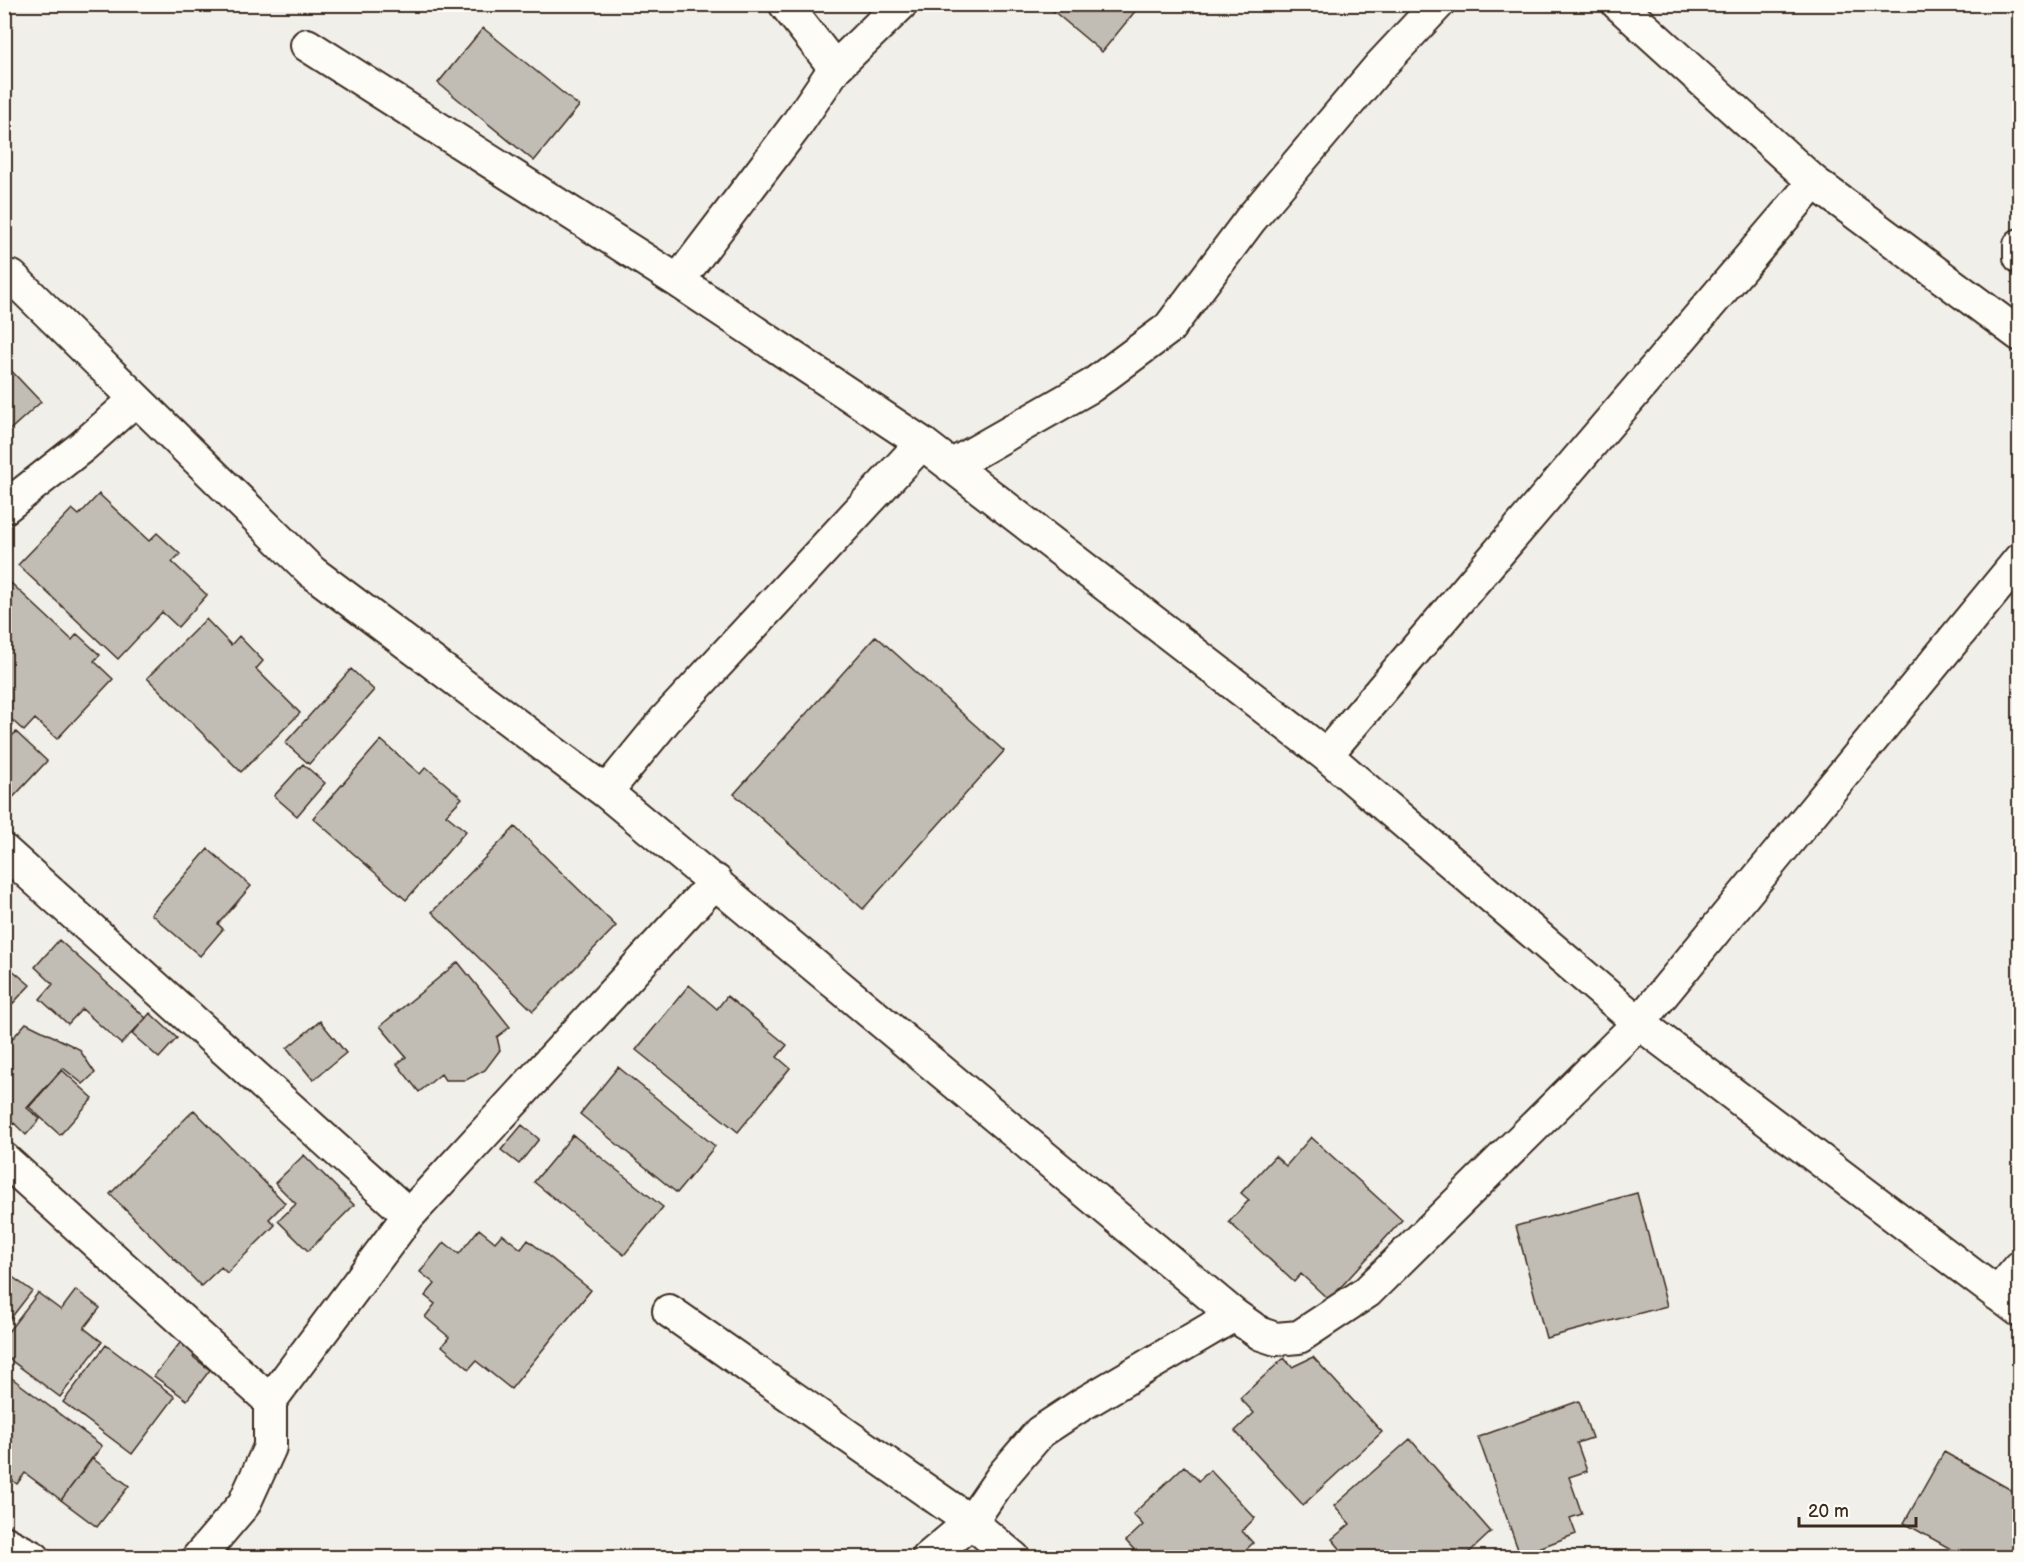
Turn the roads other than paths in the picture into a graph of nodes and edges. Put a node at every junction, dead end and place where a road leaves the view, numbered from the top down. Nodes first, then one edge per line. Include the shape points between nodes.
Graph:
1 (785, 4) edge
2 (901, 4) edge
3 (1438, 4) edge
4 (1618, 4) edge
5 (307, 45) dead end
6 (835, 69) junction
7 (1814, 182) junction
8 (2019, 245) edge
9 (2019, 257) edge
10 (12, 277) dead end
11 (678, 280) junction
12 (2019, 335) edge
13 (136, 399) junction
14 (922, 443) junction
15 (951, 466) junction
16 (4, 508) edge
17 (2019, 559) edge
18 (1326, 755) junction
19 (606, 792) junction
20 (4, 851) edge
21 (717, 881) junction
22 (1639, 1023) junction
23 (4, 1159) edge
24 (409, 1215) junction
25 (2019, 1267) edge
26 (2008, 1302) edge
27 (669, 1311) dead end
28 (1234, 1315) junction
29 (270, 1401) junction
30 (971, 1522) junction
31 (4, 1542) edge
32 (34, 1557) edge
33 (198, 1557) edge
34 (928, 1557) edge
35 (1014, 1557) edge

1 - 6 street
2 - 6 street
3 - 15 street via 1379,67 1250,220 1169,328 1091,386
4 - 7 street
5 - 11 street
6 - 11 street
7 - 12 street
7 - 18 street
8 - 9 street
10 - 13 street
11 - 14 street
13 - 16 street
13 - 19 street via 312,572
14 - 15 street
14 - 19 street via 665,720
15 - 18 street
17 - 22 street
18 - 22 street
19 - 21 street
20 - 24 street
21 - 24 street
21 - 28 street
22 - 26 street
22 - 28 street via 1367,1292 1330,1320 1299,1337 1276,1340
23 - 29 street
24 - 29 street
25 - 26 street
27 - 30 street
28 - 30 street via 1040,1432 1004,1474
29 - 33 street via 270,1448 244,1504
30 - 34 street
30 - 35 street
31 - 32 street

